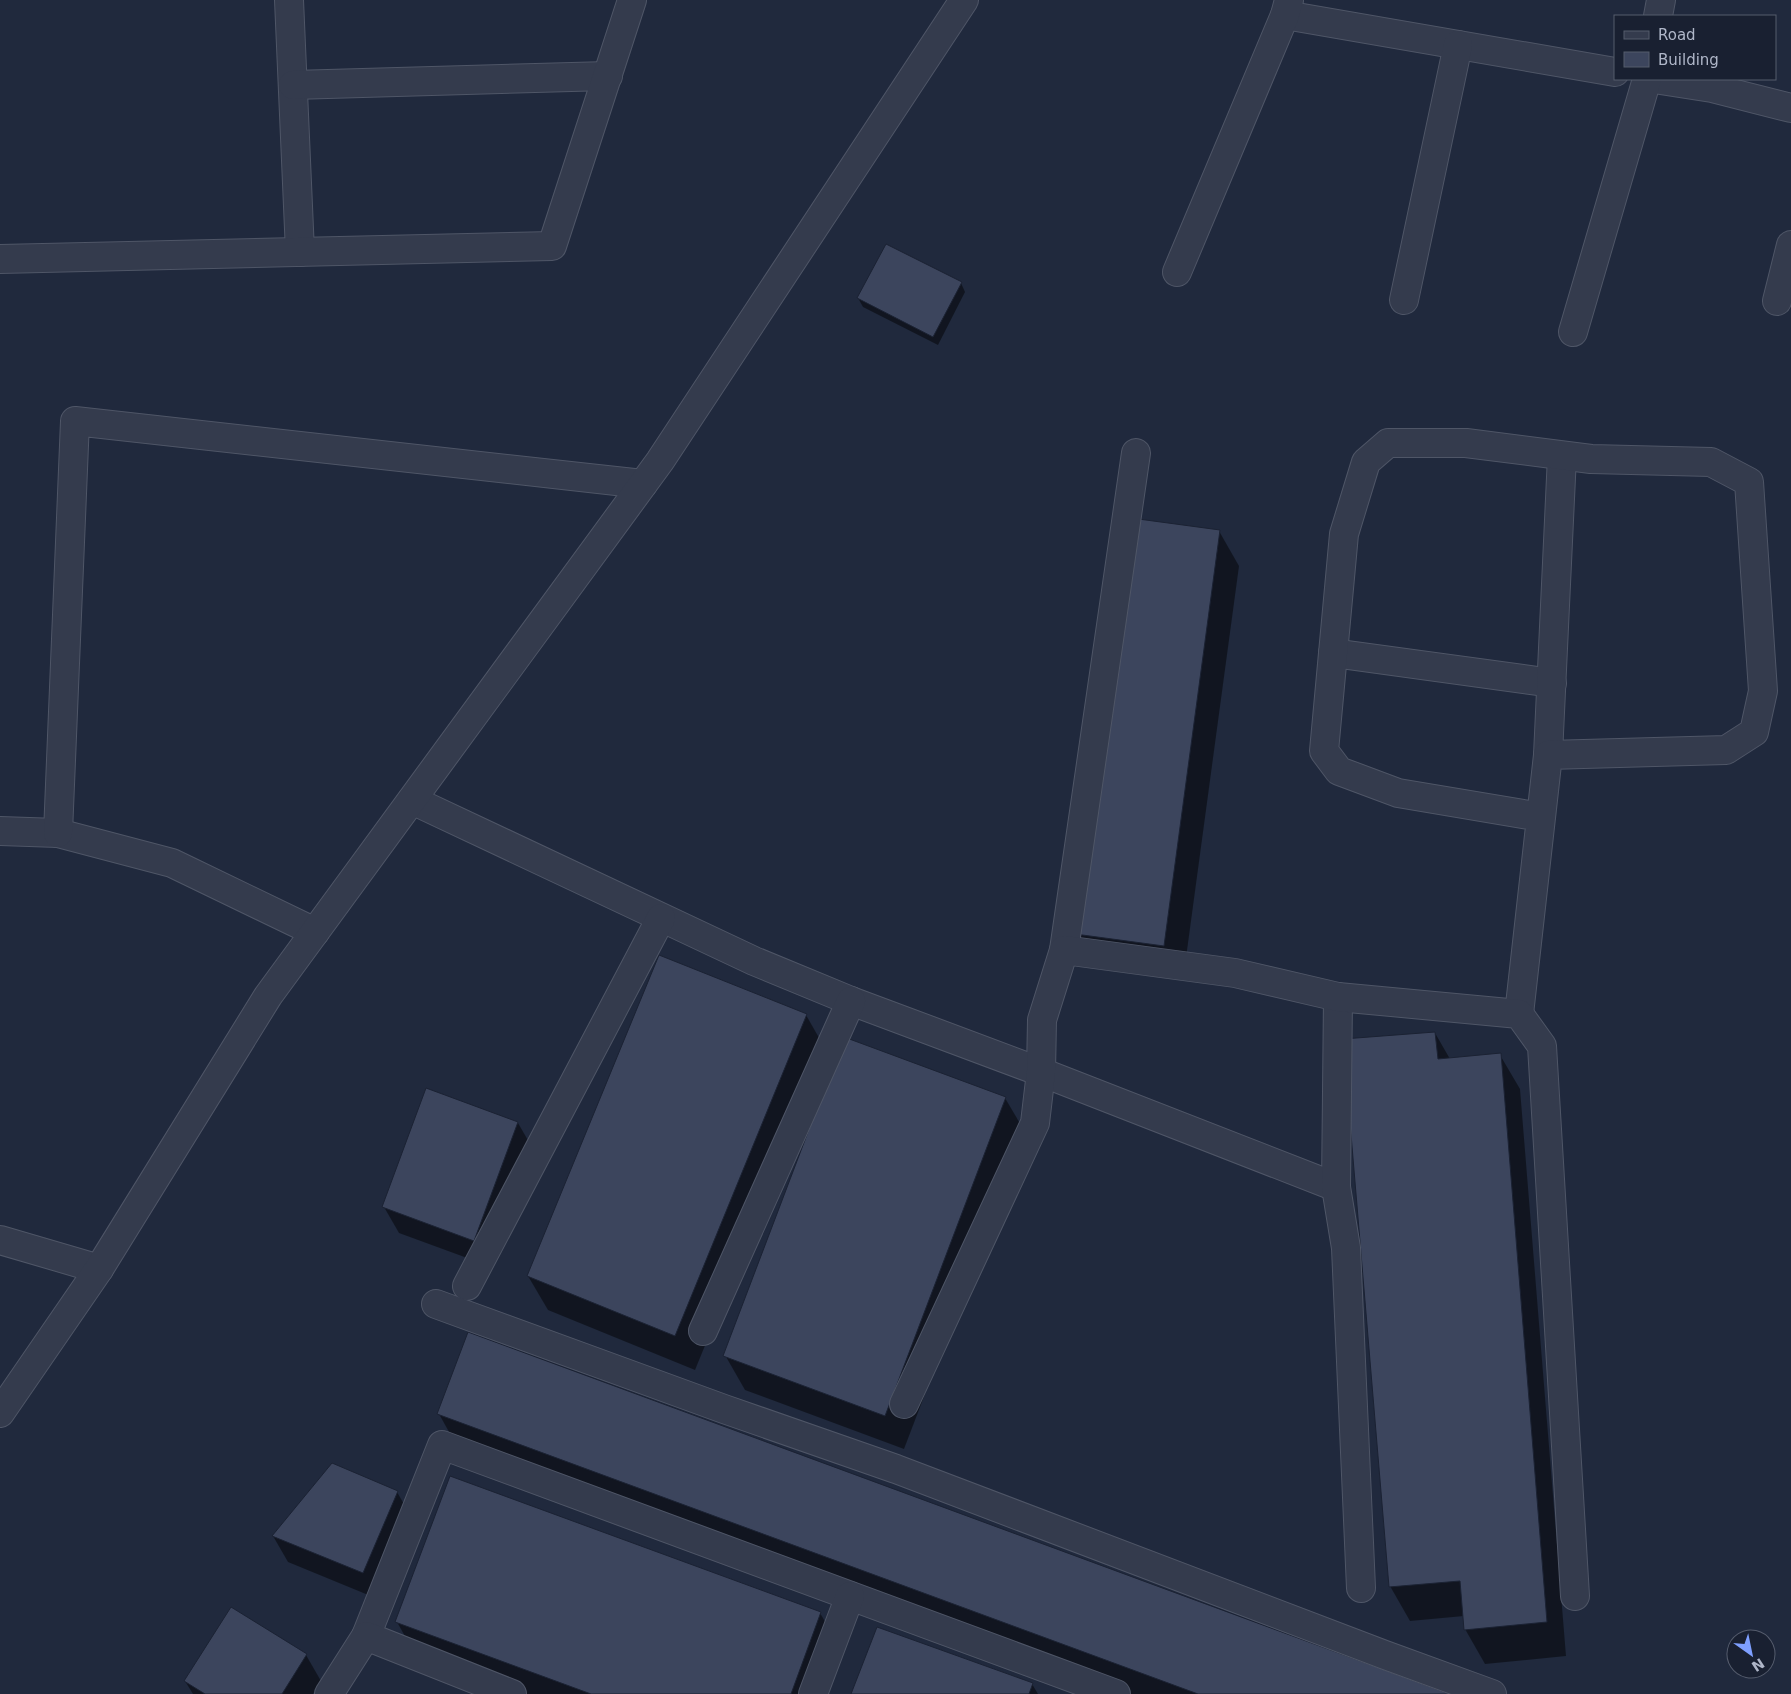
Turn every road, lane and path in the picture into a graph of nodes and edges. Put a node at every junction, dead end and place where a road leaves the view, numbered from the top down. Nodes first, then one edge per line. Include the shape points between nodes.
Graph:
1 (289, 0) edge
2 (632, 0) edge
3 (964, 0) edge
4 (1661, 0) edge
5 (1287, 8) edge
6 (1658, 15) edge
7 (1458, 45) junction
8 (1614, 72) edge
9 (608, 76) junction
10 (1647, 80) edge
11 (1660, 80) edge
12 (293, 85) junction
13 (1791, 108) edge
14 (1791, 245) edge
15 (300, 252) junction
16 (0, 259) edge
17 (1178, 272) dead end
18 (1404, 300) dead end
19 (1777, 301) dead end
20 (1573, 332) dead end
21 (1136, 453) dead end
22 (1562, 456) junction
23 (643, 484) junction
24 (1333, 653) junction
25 (1552, 683) junction
26 (1548, 755) junction
27 (412, 800) junction
28 (1541, 817) junction
29 (0, 831) edge
30 (58, 833) junction
31 (661, 918) junction
32 (315, 932) junction
33 (1064, 950) junction
34 (1338, 997) junction
35 (850, 1001) junction
36 (1519, 1014) junction
37 (1042, 1072) junction
38 (1336, 1187) junction
39 (0, 1240) edge
40 (99, 1269) junction
41 (467, 1286) dead end
42 (436, 1304) dead end
43 (703, 1331) dead end
44 (904, 1404) dead end
45 (0, 1413) edge
46 (1361, 1588) dead end
47 (850, 1596) junction
48 (1575, 1596) dead end
49 (366, 1636) junction
50 (1071, 1686) edge
51 (328, 1694) edge
52 (512, 1694) edge
53 (813, 1694) edge
54 (1116, 1694) edge
55 (1492, 1694) edge

1 - 12 street
2 - 9 street
3 - 23 street
4 - 6 street
5 - 7 street
5 - 17 street
7 - 8 street
7 - 18 street
9 - 12 street
9 - 15 street via 552,246
10 - 20 street
11 - 13 street via 1712,88
12 - 15 street
14 - 19 street
15 - 16 street
21 - 33 street
22 - 24 street via 1466,443 1388,444 1366,462 1344,534
22 - 25 street
22 - 26 street via 1711,462 1749,482 1763,691 1754,732 1726,750
23 - 27 street
23 - 30 street via 75,421
24 - 25 street
24 - 28 street via 1324,751 1339,772 1398,793
25 - 26 street
26 - 28 street
27 - 31 street
27 - 32 street
28 - 36 street
29 - 30 street
30 - 32 street via 172,863
31 - 35 street
31 - 41 street
32 - 40 street via 268,996
33 - 34 street via 1235,973
33 - 37 street via 1042,1020
34 - 36 street
34 - 38 street
35 - 37 street
35 - 43 street
36 - 48 street via 1542,1046
37 - 38 street
37 - 44 street via 1035,1123
38 - 46 street via 1346,1248
39 - 40 street
40 - 45 street
42 - 55 street via 896,1469
47 - 49 street via 442,1445
47 - 50 street
47 - 53 street
49 - 51 street
49 - 52 street
50 - 54 street

